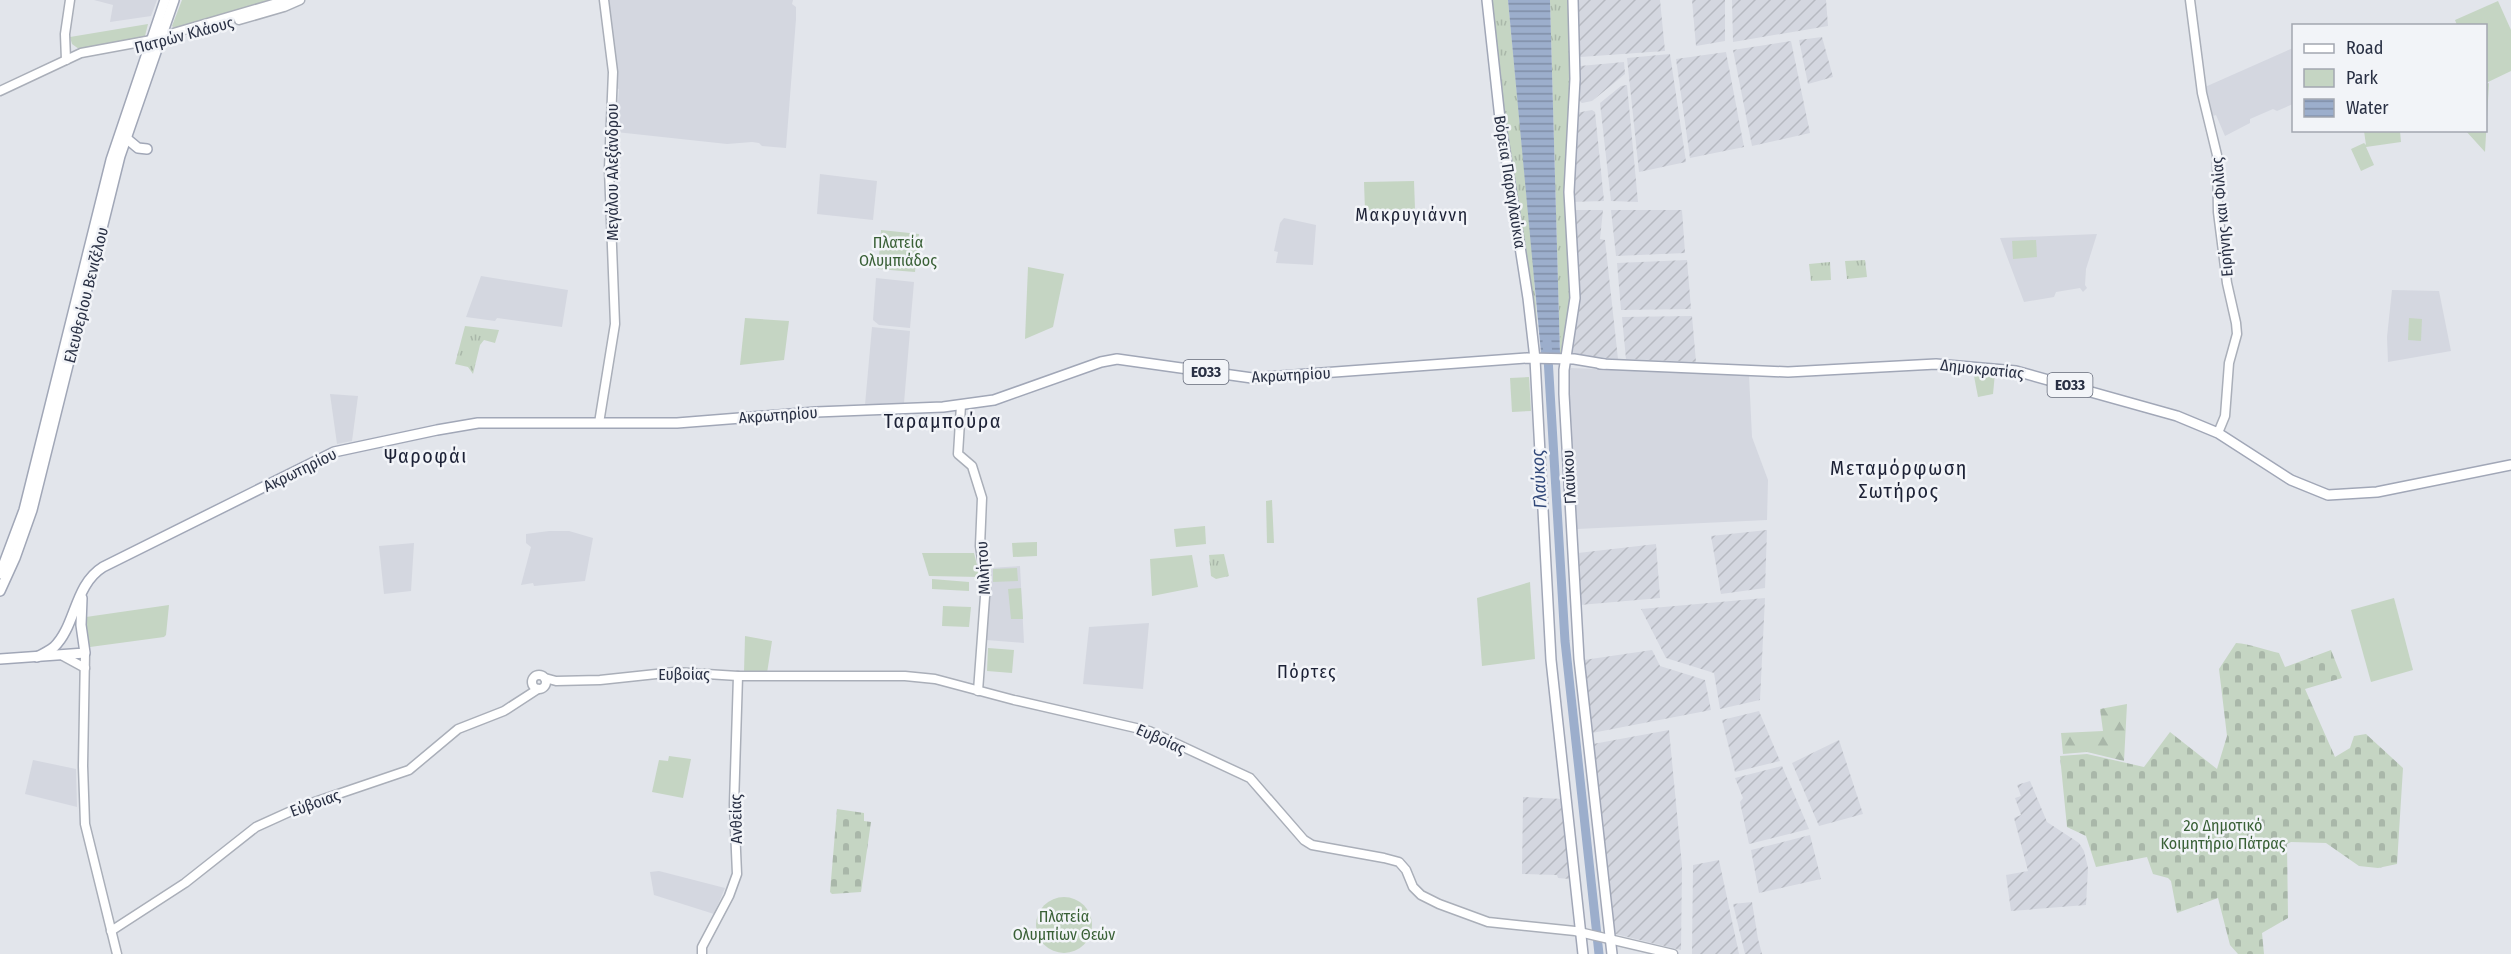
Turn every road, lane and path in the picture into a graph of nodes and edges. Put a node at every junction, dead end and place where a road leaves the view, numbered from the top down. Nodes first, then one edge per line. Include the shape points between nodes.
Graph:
1 (70, 0) edge
2 (165, 0) edge
3 (174, 0) edge
4 (287, 0) edge
5 (300, 0) edge
6 (604, 0) edge
7 (1487, 0) edge
8 (1573, 0) edge
9 (2190, 0) edge
10 (155, 42) junction
11 (66, 60) junction
12 (0, 91) edge
13 (126, 138) junction
14 (147, 149) dead end
15 (1538, 361) junction
16 (1562, 361) junction
17 (961, 405) junction
18 (599, 423) junction
19 (2218, 433) junction
20 (2511, 465) edge
21 (0, 574) edge
22 (83, 590) junction
23 (0, 591) edge
24 (66, 625) junction
25 (81, 628) junction
26 (62, 636) junction
27 (85, 653) junction
28 (63, 656) junction
29 (37, 657) junction
30 (3, 658) edge
31 (85, 668) junction
32 (738, 676) junction
33 (540, 684) joint
34 (978, 691) junction
35 (111, 931) junction
36 (1583, 933) junction
37 (1609, 938) junction
38 (117, 954) edge
39 (702, 954) edge
40 (1583, 954) edge
41 (1612, 954) edge
42 (1673, 954) edge

1 - 11 main road
2 - 10 main road, Ελευθερίου Βενιζέλου
3 - 10 main road, Ελευθερίου Βενιζέλου
4 - 10 main road, Πατρών Κλάους
5 - 10 main road, Πατρών Κλάους via 284,8
6 - 18 main road, Μεγάλου Αλεξάνδρου via 613,72 609,169 614,285 613,344
7 - 15 main road, Βόρεια Παραγλαύκια via 1500,119
8 - 16 main road, Γλαύκου via 1575,80 1569,192 1575,298
9 - 19 main road, Ειρήνης και Φιλίας via 2199,80 2217,155 2220,226 2237,334
10 - 11 main road, Πατρών Κλάους via 81,53
10 - 13 main road, Ελευθερίου Βενιζέλου
10 - 21 main road, Ελευθερίου Βενιζέλου via 103,190 24,510
11 - 12 main road, Πατρών Κλάους
13 - 14 main road via 135,147
13 - 23 main road, Ελευθερίου Βενιζέλου via 32,510
15 - 16 main road, Ακρωτηρίου / ΕΟ33
15 - 17 main road, Ακρωτηρίου / ΕΟ33 via 1252,378 1128,359 1112,360 1001,398
15 - 36 main road, Γλαύκου via 1551,660
16 - 19 main road, Δημοκρατίας / ΕΟ33 via 1788,372 1915,364 1988,367 2089,390 2177,416
16 - 37 main road, Γλαύκου via 1578,641
17 - 18 main road, Ακρωτηρίου / ΕΟ33 via 677,423
17 - 34 main road, Μιλήτου via 958,454 972,466 982,498 981,550 986,583
18 - 22 main road, Ακρωτηρίου / ΕΟ33 via 461,425 334,452 103,567
19 - 20 main road, Δημοκρατίας / ΕΟ33 via 2291,480 2328,495 2377,492
22 - 24 main road, ΕΟ33
22 - 25 main road
24 - 25 main road
24 - 26 main road, ΕΟ33
25 - 27 main road
26 - 28 main road
26 - 29 main road, ΕΟ33
27 - 28 main road
27 - 31 main road
28 - 29 main road
28 - 31 main road
29 - 30 main road
31 - 35 main road via 84,816
32 - 33 main road, Ευβοίας via 675,672
32 - 34 main road, Ευβοίας via 920,677
32 - 39 main road, Ανθείας via 736,877
33 - 35 main road, Εύβοιας via 502,712 458,729 409,770 300,807 256,827 185,883
34 - 36 main road, Ευβοίας via 1142,729 1239,772 1260,787 1307,842 1396,861 1403,866 1416,891 1439,904 1493,923
35 - 38 main road
36 - 37 main road, Ευβοίας
36 - 40 main road, Γλαύκου
37 - 41 main road, Γλαύκου
37 - 42 main road, Ευβοίας

